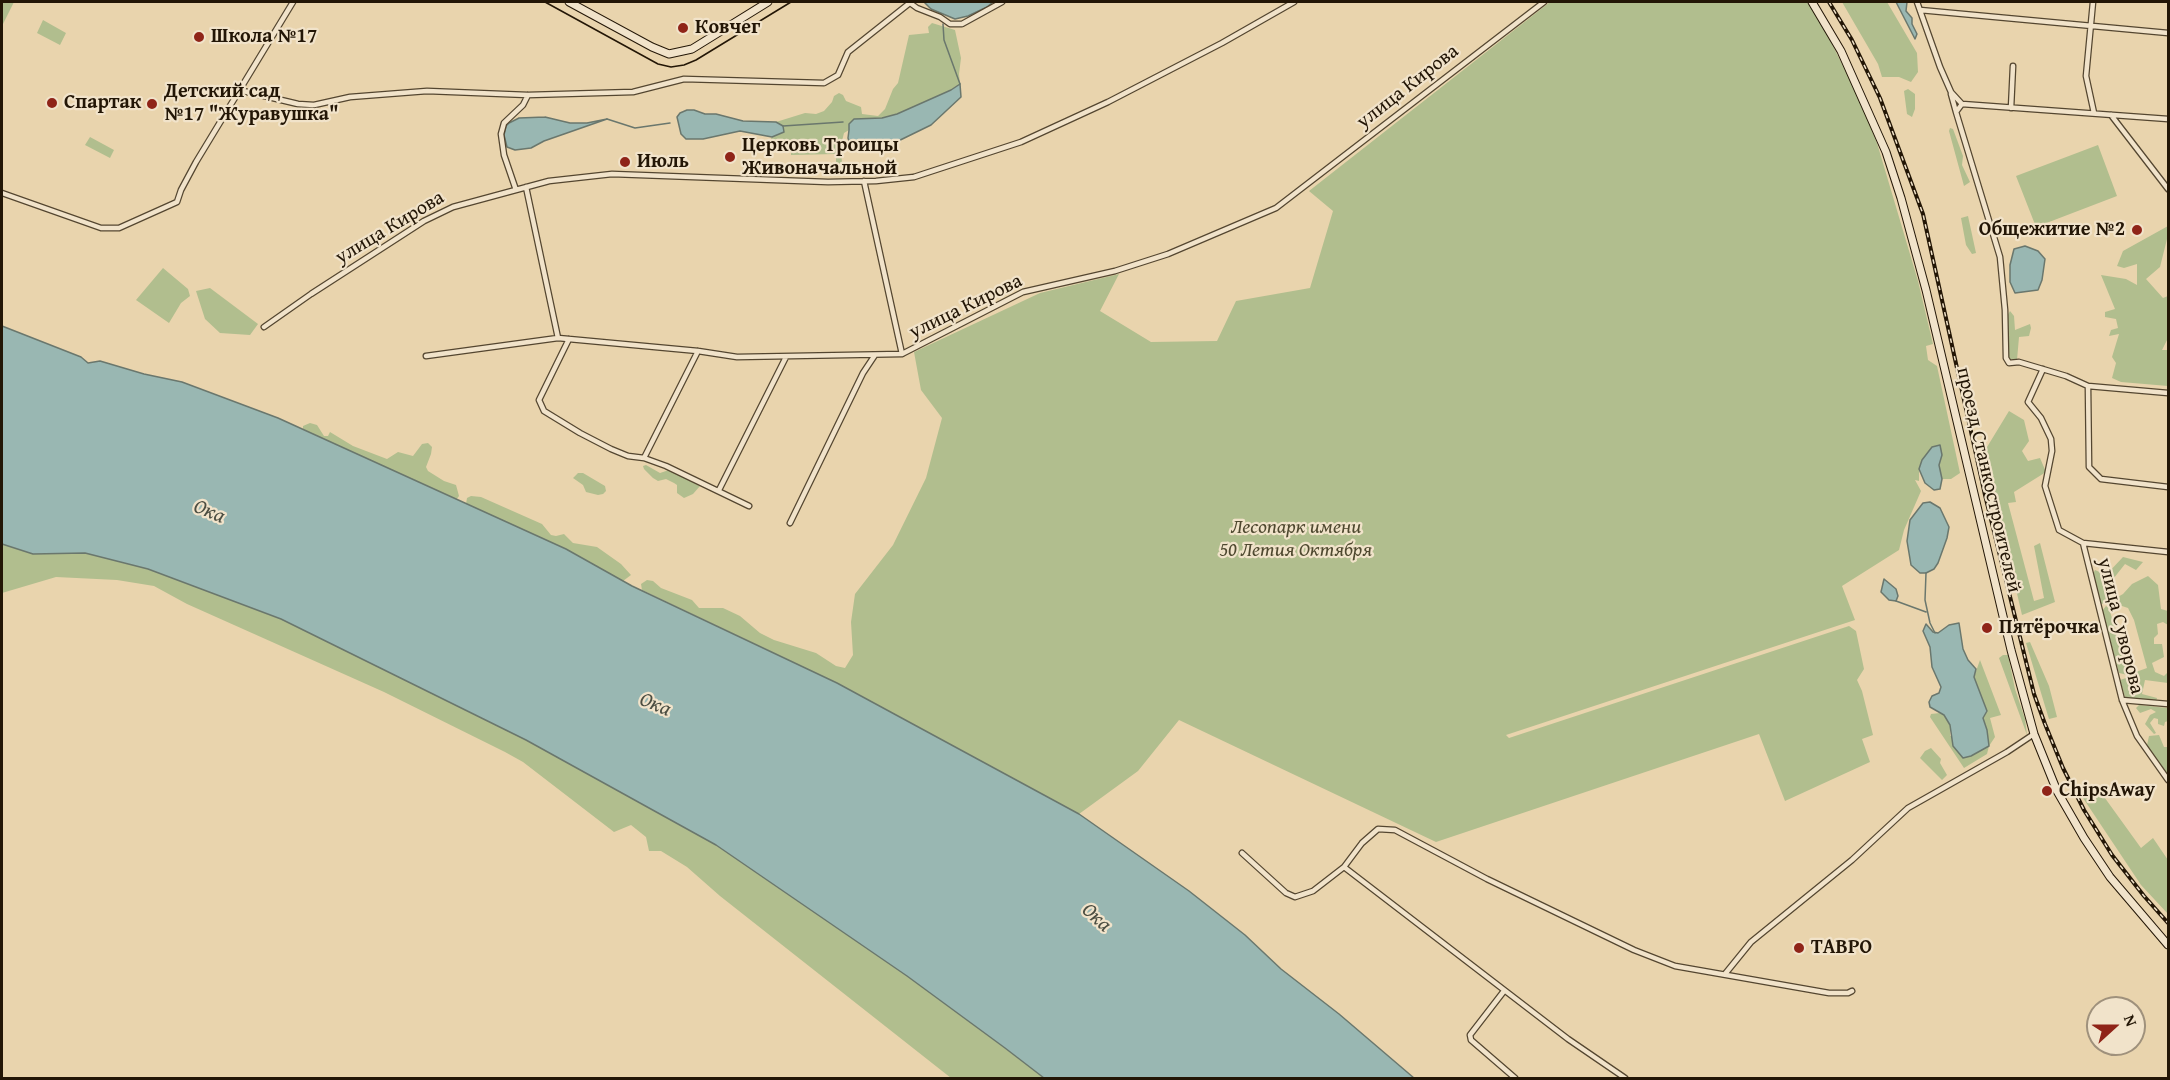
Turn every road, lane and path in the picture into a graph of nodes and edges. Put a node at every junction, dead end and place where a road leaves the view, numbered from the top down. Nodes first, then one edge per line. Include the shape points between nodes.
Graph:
1 (293, 2) edge
2 (568, 2) edge
3 (768, 2) edge
4 (911, 2) edge
5 (1002, 2) edge
6 (1294, 2) edge
7 (1544, 2) edge
8 (1812, 2) edge
9 (1917, 2) edge
10 (2093, 2) edge
11 (1920, 10) junction
12 (2091, 25) junction
13 (2169, 33) edge
14 (2013, 66) dead end
15 (239, 90) junction
16 (1951, 92) junction
17 (528, 95) junction
18 (1962, 104) junction
19 (2011, 108) junction
20 (1956, 112) junction
21 (2094, 113) junction
22 (2111, 115) junction
23 (2169, 119) edge
24 (864, 181) junction
25 (526, 187) junction
26 (2169, 189) edge
27 (516, 190) junction
28 (2, 193) edge
29 (264, 327) dead end
30 (558, 338) junction
31 (569, 339) junction
32 (698, 351) junction
33 (902, 354) junction
34 (875, 355) junction
35 (426, 356) dead end
36 (786, 357) junction
37 (2043, 369) junction
38 (2088, 386) junction
39 (2169, 393) edge
40 (644, 458) junction
41 (2169, 487) edge
42 (719, 490) junction
43 (749, 506) dead end
44 (789, 523) dead end
45 (2083, 543) junction
46 (2169, 552) edge
47 (2122, 700) junction
48 (2169, 704) edge
49 (2034, 734) junction
50 (2169, 780) edge
51 (1242, 853) dead end
52 (1344, 867) junction
53 (2169, 945) edge
54 (1725, 974) junction
55 (1504, 991) junction
56 (1852, 991) dead end
57 (1515, 1078) edge
58 (1625, 1078) edge

1 - 15 street
2 - 3 main road via 669,54 692,49
4 - 5 street via 950,24 962,24
4 - 17 street via 848,52 838,75 824,82 684,79 633,92
6 - 24 street, улица Кирова via 1172,70 1021,142 914,177
7 - 33 street, улица Кирова via 1276,208 1168,254 1115,271 1023,292
8 - 49 main road, проезд Станкостроителей via 1841,51 1886,152 1901,198
9 - 11 street
10 - 12 street
11 - 12 street
11 - 16 street
12 - 13 street
12 - 21 street via 2086,76
14 - 19 street
15 - 17 street via 314,105 427,92
15 - 28 street via 177,202 119,228 101,228
16 - 18 street
16 - 20 street
17 - 27 street via 504,123 501,135
18 - 19 street
18 - 20 street
19 - 21 street
20 - 37 street via 2000,257 2006,358 2008,363
21 - 22 street
22 - 23 street
22 - 26 street
24 - 25 street, улица Кирова via 612,174 574,176
24 - 33 street
25 - 27 street, улица Кирова
25 - 30 street
27 - 29 street, улица Кирова via 453,207 424,221
30 - 31 street, улица Кирова
30 - 35 street, улица Кирова
31 - 32 street, улица Кирова
31 - 40 street via 539,400 541,408 561,423 611,448
32 - 36 street, улица Кирова via 736,357
32 - 40 street
33 - 34 street, улица Кирова
34 - 36 street, улица Кирова
34 - 44 street
36 - 42 street
37 - 38 street
37 - 45 street, улица Суворова via 2028,402 2051,439 2045,486 2058,530
38 - 39 street
38 - 41 street via 2089,468 2101,479
40 - 42 street
42 - 43 street
45 - 46 street
45 - 47 street, улица Суворова
47 - 48 street
47 - 50 street, улица Суворова via 2137,736
49 - 53 main road, проезд Станкостроителей via 2057,790 2084,838 2110,877
49 - 54 street via 1908,808 1852,860 1751,942
51 - 52 street via 1295,897 1313,891
52 - 54 street via 1370,834 1378,829 1395,830 1634,950 1676,966
52 - 55 street
54 - 56 street via 1828,993
55 - 57 street via 1470,1035
55 - 58 street

